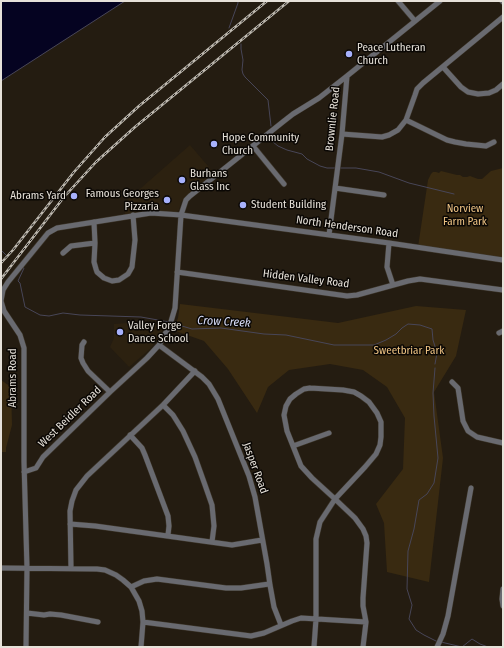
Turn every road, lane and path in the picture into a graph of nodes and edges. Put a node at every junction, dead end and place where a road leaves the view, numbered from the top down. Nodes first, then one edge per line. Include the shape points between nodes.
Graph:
1 (398, 1) edge
2 (440, 1) edge
3 (503, 17) edge
4 (415, 21) junction
5 (443, 67) junction
6 (347, 76) junction
7 (503, 84) edge
8 (406, 120) junction
9 (342, 134) junction
10 (494, 142) dead end
11 (253, 146) junction
12 (284, 184) dead end
13 (335, 188) junction
14 (384, 195) dead end
15 (133, 215) junction
16 (182, 216) junction
17 (94, 222) junction
18 (329, 235) junction
19 (389, 242) junction
20 (95, 243) junction
21 (63, 253) dead end
22 (503, 260) edge
23 (177, 272) junction
24 (393, 285) junction
25 (503, 290) edge
26 (84, 342) dead end
27 (159, 345) junction
28 (194, 370) junction
29 (452, 382) dead end
30 (110, 392) junction
31 (163, 405) junction
32 (329, 433) dead end
33 (130, 435) junction
34 (503, 443) edge
35 (293, 446) junction
36 (24, 472) junction
37 (471, 488) dead end
38 (335, 500) junction
39 (70, 524) junction
40 (168, 535) junction
41 (262, 540) junction
42 (212, 542) junction
43 (1, 568) edge
44 (27, 568) junction
45 (71, 568) junction
46 (270, 584) junction
47 (131, 587) junction
48 (503, 589) edge
49 (503, 606) edge
50 (27, 613) junction
51 (316, 620) junction
52 (98, 622) dead end
53 (143, 622) junction
54 (366, 622) junction
55 (281, 625) junction
56 (439, 643) edge
57 (26, 647) edge
58 (141, 647) edge
59 (314, 647) edge
60 (363, 647) edge

1 - 4 street
2 - 4 street, Brownlie Road
3 - 5 street
4 - 6 street, Brownlie Road
5 - 7 street via 468,92 489,93
5 - 8 street via 418,89
6 - 9 street, Brownlie Road
6 - 11 street, West Beidler Road
8 - 9 street via 398,130 382,137
8 - 10 street via 447,140 486,146
9 - 13 street, Brownlie Road
11 - 12 street
11 - 16 street, West Beidler Road via 190,196 186,200
13 - 14 street
13 - 18 street, Brownlie Road
15 - 16 street, North Henderson Road via 151,213
15 - 17 street, North Henderson Road
15 - 20 street via 133,262 125,276 112,281 97,272 94,262
16 - 18 street, North Henderson Road
16 - 23 street, West Beidler Road
17 - 20 street
17 - 36 street, Abrams Road via 50,231 3,290 1,301 4,312 20,335 24,348
18 - 19 street, North Henderson Road
19 - 22 street, North Henderson Road
19 - 24 street via 387,267
20 - 21 street via 71,246
23 - 24 street, Hidden Valley Road via 347,296
23 - 27 street, West Beidler Road via 171,322
24 - 25 street, Hidden Valley Road via 424,279
26 - 30 street via 81,358 83,363
27 - 28 street, Jasper Road
27 - 30 street, West Beidler Road
28 - 31 street
28 - 41 street, Jasper Road via 209,384 218,399 249,476 256,499
29 - 34 street via 458,388 463,421 468,431 477,437
30 - 36 street, West Beidler Road via 43,457 36,468
31 - 33 street
31 - 42 street via 174,415 195,457 212,505
32 - 35 street
33 - 39 street via 81,482 72,501
33 - 40 street via 142,448 166,509 169,521
35 - 38 street via 301,466
35 - 38 street via 284,415 290,399 304,389 354,392 369,402 381,422 379,447 376,454
36 - 44 street
37 - 56 street via 448,616
38 - 51 street via 320,522 317,533
38 - 54 street via 355,518 366,536 363,606
39 - 40 street
39 - 45 street
40 - 42 street
41 - 42 street via 232,545
41 - 46 street, Jasper Road
43 - 44 street
44 - 45 street
44 - 50 street
45 - 47 street via 105,570 116,574
46 - 47 street via 226,588 157,579
46 - 55 street, Jasper Road via 274,607
47 - 53 street via 140,601
48 - 49 street
50 - 52 street via 54,614
50 - 57 street
51 - 54 street
51 - 55 street via 301,618
51 - 59 street
53 - 55 street via 251,636
53 - 58 street
54 - 60 street

